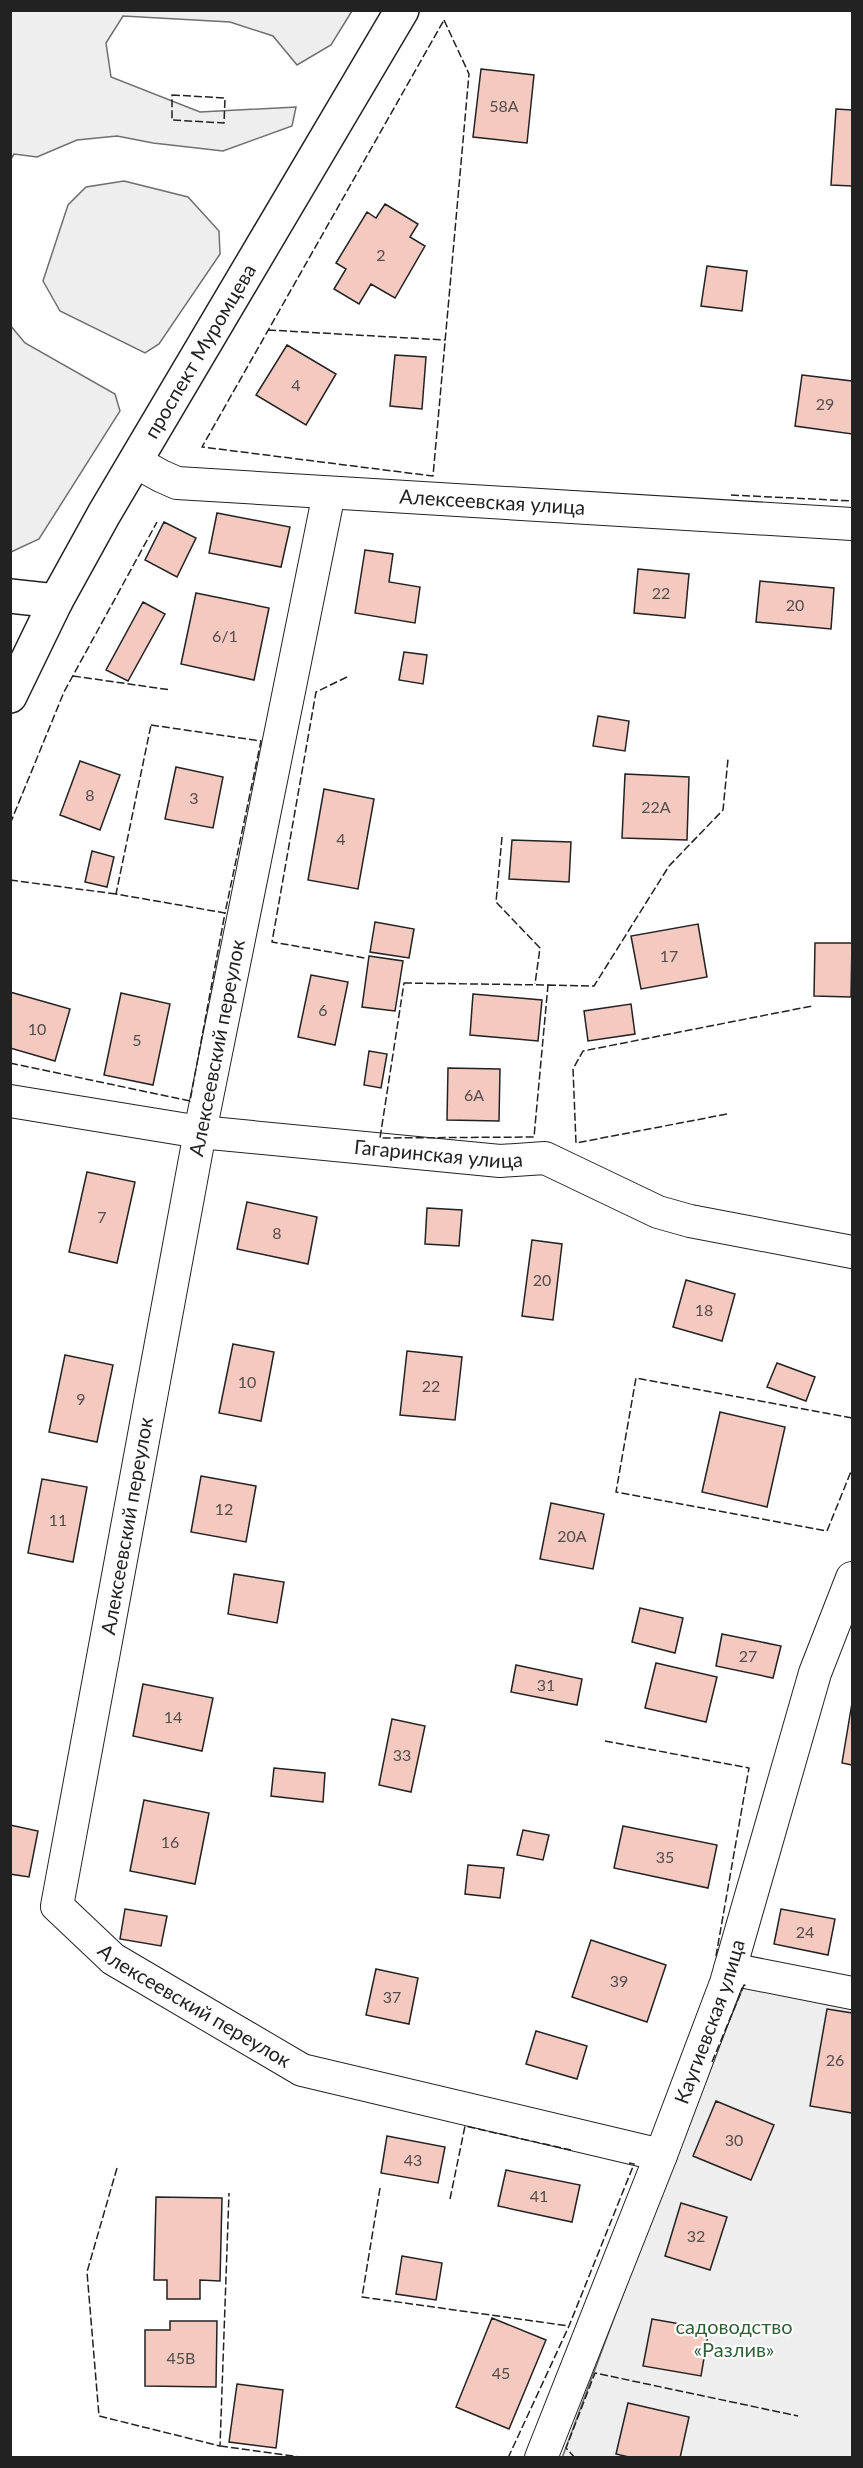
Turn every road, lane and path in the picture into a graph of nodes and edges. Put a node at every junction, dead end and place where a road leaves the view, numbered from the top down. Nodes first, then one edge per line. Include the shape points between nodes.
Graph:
1 (402, 10) edge
2 (136, 462) junction
3 (328, 493) junction
4 (852, 524) edge
5 (10, 596) edge
6 (56, 601) junction
7 (10, 696) edge
8 (10, 1101) edge
9 (200, 1132) junction
10 (852, 1252) edge
11 (852, 1578) edge
12 (730, 1969) junction
13 (852, 1993) edge
14 (661, 2155) junction
15 (541, 2457) edge

1 - 2 main road, проспект Муромцева
2 - 3 street, Алексеевская улица via 177,483
2 - 6 main road, проспект Муромцева
3 - 4 street, Алексеевская улица
3 - 9 street, Алексеевский переулок
5 - 6 main road
6 - 7 main road, проспект Муромцева
8 - 9 street, Гагаринская улица
9 - 10 street, Гагаринская улица via 500,1161 545,1158 669,1215
9 - 14 street, Алексеевский переулок via 57,1906 113,1959 302,2070
11 - 12 street, Каугиевская улица via 815,1672
12 - 13 street
12 - 14 street, Каугиевская улица
14 - 15 street, Каугиевская улица

